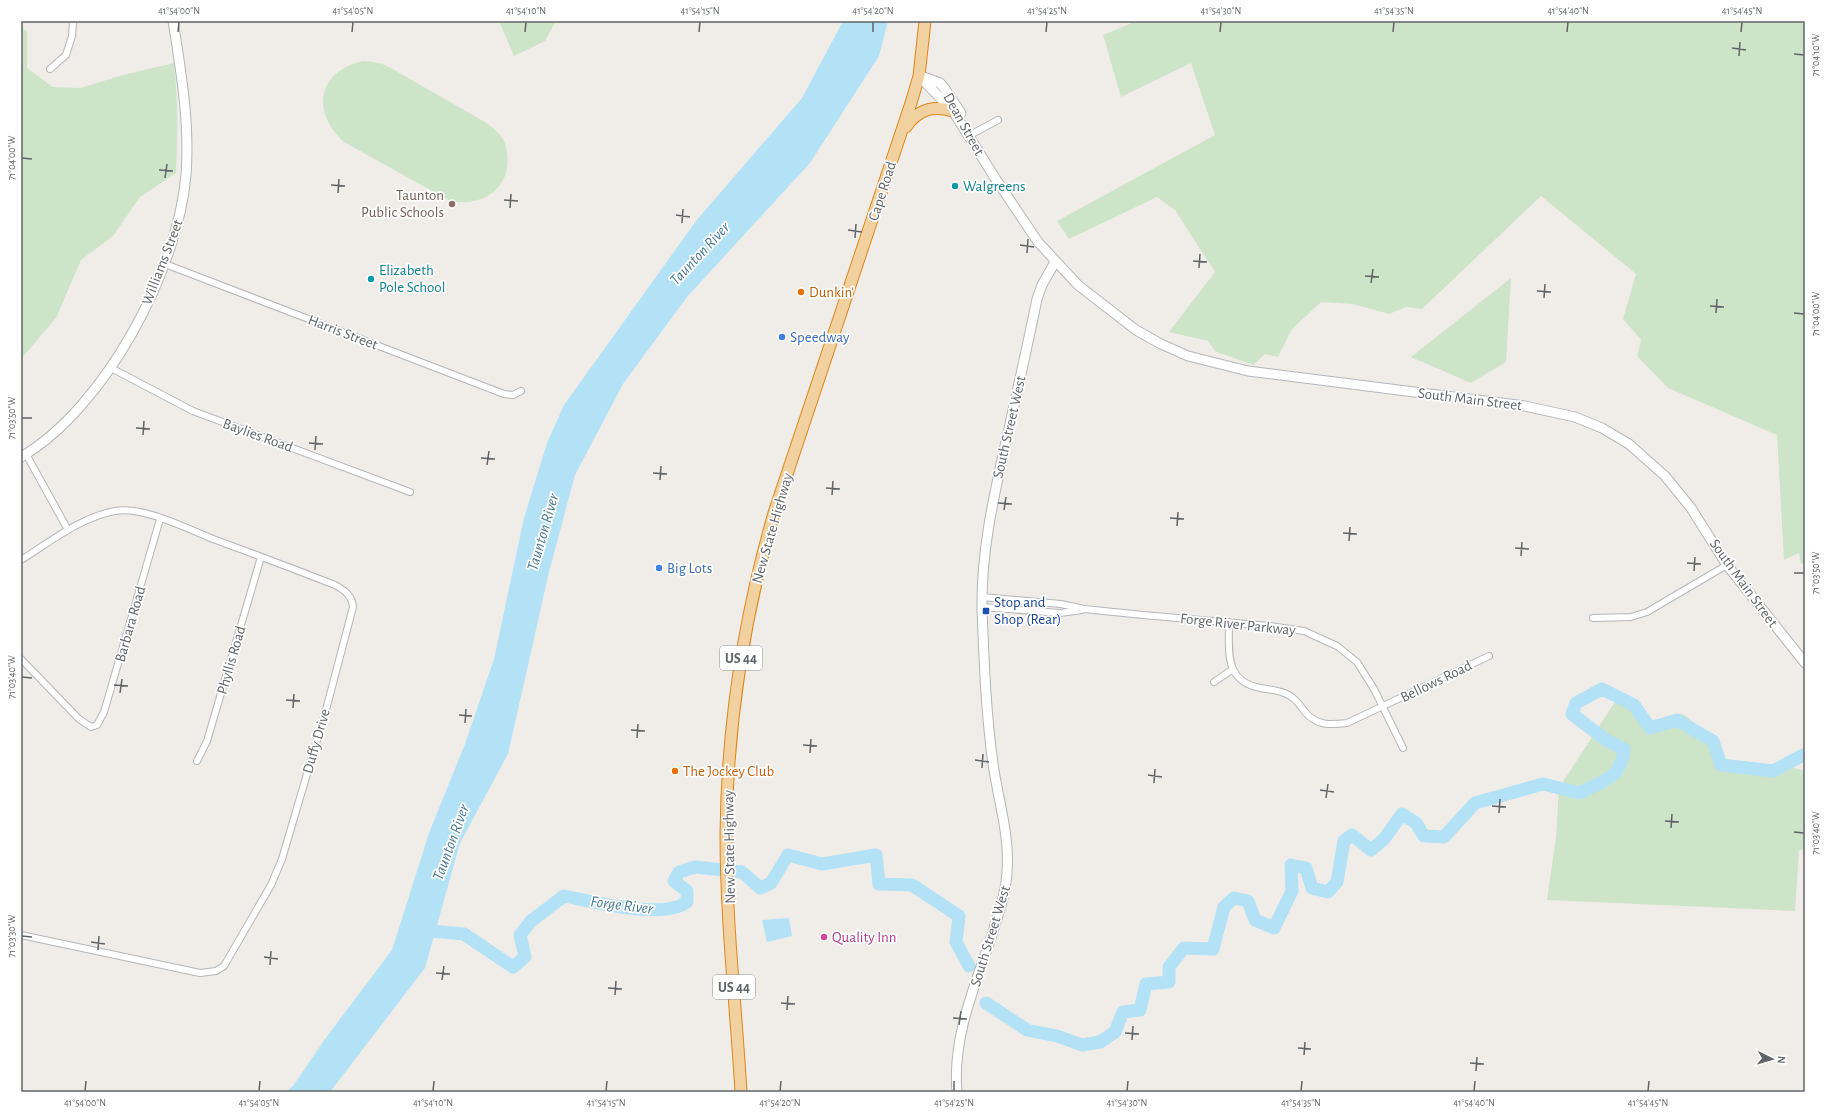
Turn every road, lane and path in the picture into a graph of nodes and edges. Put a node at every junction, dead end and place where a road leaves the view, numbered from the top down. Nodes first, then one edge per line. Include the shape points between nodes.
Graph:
1 (73, 21) edge
2 (173, 21) edge
3 (925, 21) edge
4 (50, 69) dead end
5 (919, 76) junction
6 (953, 111) junction
7 (998, 120) dead end
8 (972, 134) junction
9 (900, 136) junction
10 (986, 165) junction
11 (1055, 262) junction
12 (165, 264) junction
13 (111, 368) junction
14 (821, 374) joint
15 (521, 391) dead end
16 (23, 455) edge
17 (410, 492) dead end
18 (160, 519) junction
19 (68, 530) junction
20 (261, 557) junction
21 (21, 560) edge
22 (1727, 565) junction
23 (982, 597) junction
24 (982, 607) junction
25 (1084, 610) junction
26 (1593, 618) dead end
27 (1229, 622) junction
28 (1489, 656) dead end
29 (21, 659) edge
30 (1805, 663) edge
31 (1233, 669) junction
32 (1214, 682) dead end
33 (1383, 707) junction
34 (1403, 748) dead end
35 (197, 761) dead end
36 (21, 935) edge
37 (741, 1092) edge
38 (957, 1092) edge

1 - 4 street via 66,56
2 - 12 street, Williams Street via 187,155 181,212
3 - 5 highway, US 44
5 - 6 street, Dean Street
5 - 8 street, Dean Street via 940,83 945,88
5 - 9 highway, Cape Road / US 44
6 - 9 highway via 938,108 922,111 911,119
6 - 10 street, Dean Street
7 - 8 street
8 - 10 street, Dean Street
9 - 14 highway, Cape Road / US 44
10 - 11 street, Dean Street via 1038,242
11 - 22 street, South Main Street via 1119,318 1148,338 1188,356 1248,371 1525,406 1575,417 1602,428 1629,444 1666,476 1691,508
11 - 23 street, South Street West via 1037,299 991,506 985,545
12 - 13 street, Williams Street via 131,334
12 - 15 street, Harris Street via 504,394 513,395
13 - 16 street, Williams Street via 72,414
13 - 17 street, Baylies Road via 193,411
14 - 37 highway, New State Highway / US 44 via 774,512 759,569 744,642 730,757 726,858
16 - 19 street
18 - 19 street, Duffy Drive via 139,512 120,510 104,514
18 - 20 street, Duffy Drive
18 - 29 street, Barbara Road via 100,722 95,726 86,726
19 - 21 street, Duffy Drive
20 - 35 street, Phyllis Road via 207,741
20 - 36 street, Duffy Drive via 335,585 348,594 353,607 282,859 271,885 230,957 220,969 211,973 200,973
22 - 26 street via 1647,612 1631,617
22 - 30 street, South Main Street
23 - 24 street, South Street West
23 - 25 street, Forge River Parkway via 1061,604
24 - 25 street, Forge River Parkway via 1060,613
24 - 38 street, South Street West via 989,726 1008,867 1001,904 962,1030 957,1063
25 - 27 street, Forge River Parkway
27 - 31 street via 1228,658
27 - 33 street, Forge River Parkway via 1299,630 1337,646 1357,662
28 - 33 street, Bellows Road
31 - 32 street
31 - 33 street, Bellows Road via 1244,682 1294,698 1312,720 1321,724 1347,723
33 - 34 street, Forge River Parkway

